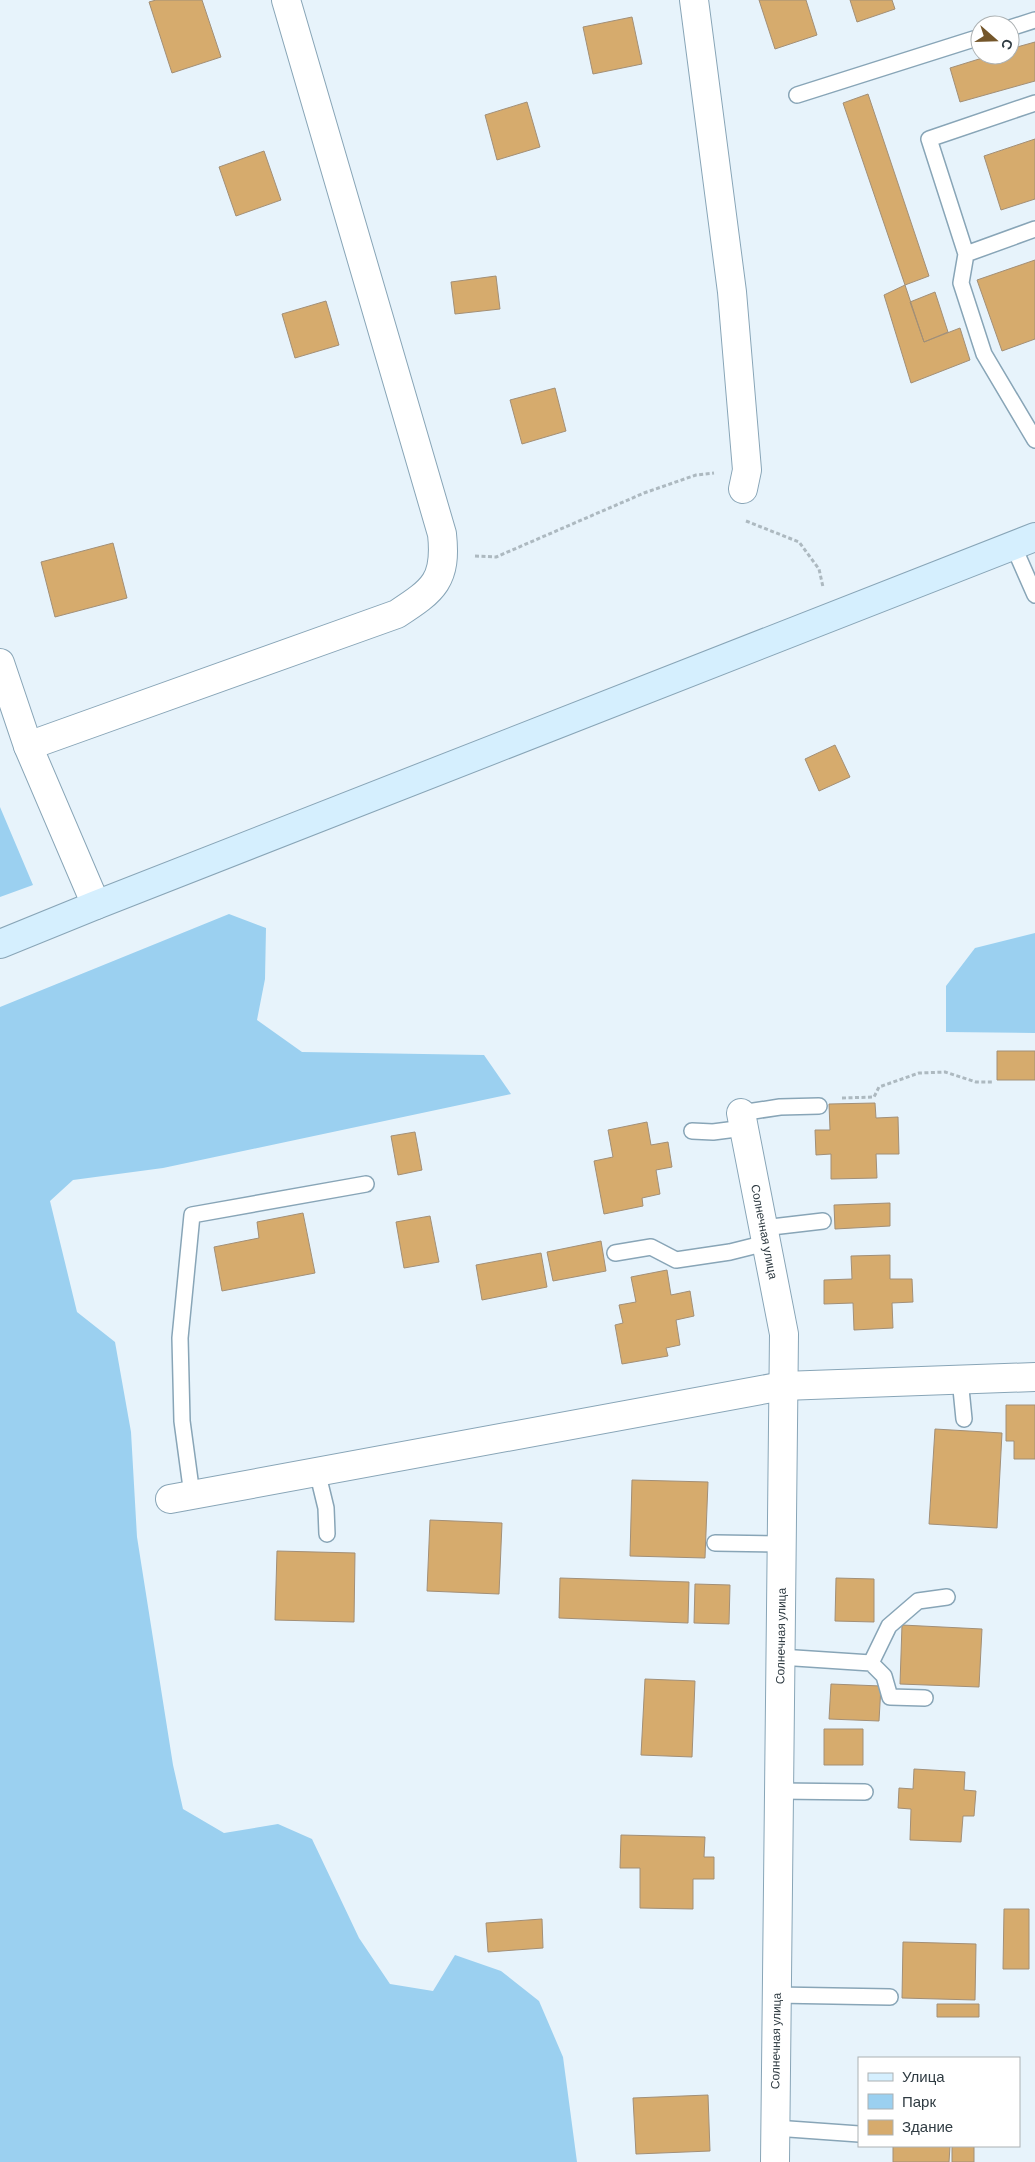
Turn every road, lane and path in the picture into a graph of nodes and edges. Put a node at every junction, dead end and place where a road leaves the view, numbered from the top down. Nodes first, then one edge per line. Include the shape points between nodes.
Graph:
1 (286, 0) edge
2 (694, 0) edge
3 (1035, 20) edge
4 (1020, 25) edge
5 (970, 40) edge
6 (797, 95) dead end
7 (1035, 103) edge
8 (1035, 229) edge
9 (966, 254) junction
10 (1035, 440) edge
11 (745, 480) junction
12 (1024, 541) edge
13 (444, 555) junction
14 (1035, 595) edge
15 (831, 617) junction
16 (0, 663) edge
17 (28, 746) junction
18 (96, 905) junction
19 (0, 944) edge
20 (994, 1082) dead end
21 (819, 1106) joint
22 (742, 1121) junction
23 (692, 1131) dead end
24 (366, 1184) dead end
25 (823, 1221) dead end
26 (764, 1236) junction
27 (616, 1253) dead end
28 (1035, 1377) edge
29 (960, 1379) junction
30 (783, 1386) junction
31 (964, 1419) dead end
32 (318, 1471) junction
33 (181, 1497) joint
34 (327, 1534) dead end
35 (715, 1543) dead end
36 (782, 1544) junction
37 (946, 1596) dead end
38 (780, 1657) junction
39 (871, 1663) junction
40 (925, 1698) dead end
41 (779, 1791) junction
42 (865, 1792) dead end
43 (776, 1995) junction
44 (890, 1997) dead end
45 (775, 2128) junction
46 (858, 2134) edge
47 (775, 2162) edge

1 - 13 street via 435,509
2 - 11 street via 732,292
3 - 4 lane
5 - 6 lane
7 - 9 lane via 929,139
8 - 9 lane
9 - 10 lane via 961,283 984,354
11 - 13 path via 696,474 496,557
11 - 15 path via 733,511 751,525 799,542 819,569
12 - 14 lane
12 - 15 main road
13 - 17 street via 438,579 424,597 397,614
15 - 18 main road
16 - 17 street
17 - 18 street
18 - 19 main road
20 - 21 path via 976,1082 945,1072 919,1073 879,1086 874,1097 830,1099
21 - 22 lane via 780,1107
22 - 23 lane via 714,1132
22 - 26 street, Солнечная улица
24 - 33 lane via 192,1214 180,1338
25 - 26 lane
26 - 27 lane via 730,1252 676,1260 651,1247
26 - 30 street, Солнечная улица via 784,1334
28 - 29 street
29 - 30 street
29 - 31 lane
30 - 32 street
30 - 36 street, Солнечная улица
32 - 33 street
32 - 34 lane via 326,1508
35 - 36 lane
36 - 38 street, Солнечная улица
37 - 39 lane via 918,1601 889,1626
38 - 39 lane
38 - 41 street, Солнечная улица
39 - 40 lane via 884,1676 890,1697
41 - 42 lane
41 - 43 street, Солнечная улица
43 - 44 lane
43 - 45 street, Солнечная улица
45 - 46 lane
45 - 47 street, Солнечная улица

